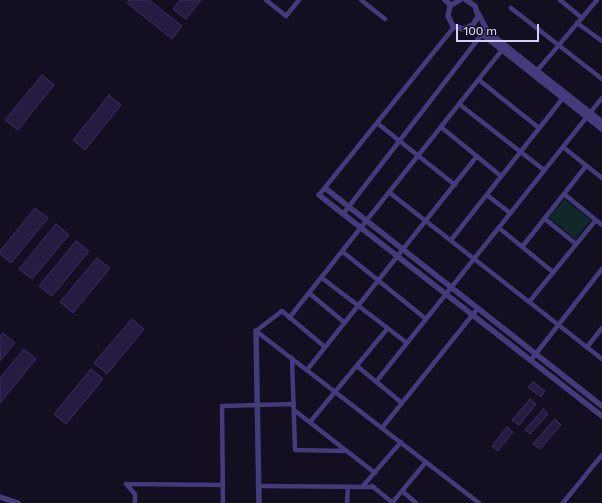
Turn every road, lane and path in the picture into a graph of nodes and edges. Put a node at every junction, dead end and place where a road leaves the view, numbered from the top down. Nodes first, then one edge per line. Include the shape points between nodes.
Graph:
1 (266, 0) edge
2 (299, 0) edge
3 (361, 0) edge
4 (445, 0) edge
5 (460, 0) edge
6 (561, 0) edge
7 (596, 0) edge
8 (470, 1) edge
9 (451, 5) junction
10 (511, 8) dead end
11 (478, 13) junction
12 (385, 18) dead end
13 (582, 18) junction
14 (578, 23) junction
15 (454, 27) junction
16 (466, 29) junction
17 (482, 34) junction
18 (602, 41) edge
19 (558, 46) junction
20 (502, 50) junction
21 (535, 72) junction
22 (602, 79) edge
23 (478, 80) junction
24 (563, 98) junction
25 (602, 98) edge
26 (459, 104) junction
27 (588, 115) junction
28 (602, 122) edge
29 (377, 123) junction
30 (441, 128) junction
31 (539, 128) junction
32 (602, 129) edge
33 (399, 141) junction
34 (563, 147) junction
35 (520, 152) junction
36 (418, 156) junction
37 (477, 156) junction
38 (586, 166) junction
39 (544, 170) junction
40 (501, 176) junction
41 (602, 178) edge
42 (455, 185) junction
43 (325, 188) junction
44 (390, 193) junction
45 (564, 194) junction
46 (319, 195) joint
47 (487, 195) junction
48 (348, 207) junction
49 (510, 213) junction
50 (343, 214) junction
51 (545, 219) junction
52 (596, 220) junction
53 (368, 221) junction
54 (426, 221) junction
55 (602, 225) edge
56 (362, 228) junction
57 (498, 228) junction
58 (451, 240) junction
59 (576, 244) junction
60 (522, 247) junction
61 (404, 250) junction
62 (343, 252) junction
63 (398, 257) junction
64 (474, 259) junction
65 (602, 269) edge
66 (553, 272) junction
67 (322, 278) junction
68 (378, 281) junction
69 (452, 287) junction
70 (309, 293) junction
71 (446, 294) junction
72 (530, 302) junction
73 (358, 306) junction
74 (478, 308) junction
75 (472, 315) junction
76 (289, 318) junction
77 (426, 319) junction
78 (345, 323) junction
79 (558, 324) junction
80 (388, 328) junction
81 (602, 328) edge
82 (256, 331) junction
83 (407, 343) junction
84 (325, 347) junction
85 (587, 347) junction
86 (535, 355) junction
87 (292, 358) junction
88 (602, 359) edge
89 (531, 360) junction
90 (356, 366) junction
91 (307, 370) junction
92 (376, 382) junction
93 (335, 392) junction
94 (402, 403) junction
95 (294, 404) junction
96 (257, 406) junction
97 (602, 406) edge
98 (294, 410) junction
99 (602, 416) edge
100 (310, 422) junction
101 (382, 428) junction
102 (401, 442) junction
103 (347, 451) junction
104 (602, 455) edge
105 (426, 462) junction
106 (375, 473) junction
107 (367, 482) junction
108 (223, 485) junction
109 (258, 486) junction
110 (348, 487) junction
111 (362, 487) junction
112 (374, 487) junction
113 (402, 491) junction
114 (0, 497) edge
115 (18, 503) edge
116 (134, 503) edge
117 (223, 503) edge
118 (259, 503) edge
119 (347, 503) edge
120 (392, 503) edge
121 (416, 503) edge
122 (479, 503) edge
123 (563, 503) edge

1 - 2 street via 286,16
3 - 12 street
4 - 9 street
5 - 9 street
6 - 13 street
7 - 13 street
8 - 11 street
9 - 15 street via 448,16
10 - 19 street
11 - 16 street via 475,23
11 - 21 street via 488,32
13 - 14 street
14 - 18 street
14 - 19 street
15 - 16 street
15 - 29 street
16 - 17 street
17 - 20 street
17 - 33 street
19 - 21 street
19 - 22 street
20 - 21 street
20 - 23 street
21 - 24 street
21 - 27 street
23 - 26 street
23 - 31 street
24 - 27 street
24 - 31 street
25 - 27 street
26 - 30 street
26 - 35 street
27 - 28 street
27 - 32 street
27 - 34 street
29 - 33 street
29 - 43 street
30 - 36 street
30 - 37 street
31 - 35 street
33 - 36 street
33 - 48 street
34 - 38 street
34 - 39 street
35 - 39 street
35 - 40 street
36 - 42 street
36 - 44 street
37 - 40 street
37 - 42 street
38 - 41 street
38 - 45 street
39 - 49 street
40 - 47 street
42 - 54 street
43 - 46 street
43 - 48 street
44 - 53 street
44 - 54 street
45 - 51 street
45 - 52 street
46 - 50 street
47 - 49 street
47 - 58 street
48 - 50 street
48 - 53 street
49 - 57 street
50 - 56 street
51 - 59 street
51 - 60 street
52 - 55 street
52 - 59 street
53 - 56 street
53 - 61 street
54 - 58 street
54 - 61 street
56 - 62 street
56 - 63 street
57 - 60 street
57 - 64 street
58 - 64 street
59 - 66 street
60 - 66 street
61 - 63 street
61 - 69 street
62 - 67 street
62 - 68 street
63 - 68 street
63 - 71 street
64 - 69 street
64 - 72 street
65 - 79 street
66 - 72 street
67 - 70 street
67 - 73 street
68 - 73 street
68 - 77 street
69 - 71 street
69 - 74 street
70 - 76 street
70 - 78 street
71 - 75 street
71 - 77 street
72 - 79 street
73 - 78 street
73 - 80 street
74 - 75 street
74 - 86 street
75 - 89 street
75 - 94 street
76 - 82 street via 282,311
76 - 84 street
77 - 83 street
78 - 84 street
79 - 85 street
79 - 86 street
80 - 83 street
80 - 90 street
81 - 85 street
82 - 87 street
82 - 96 street
83 - 92 street
84 - 91 street
85 - 88 street
86 - 89 street
86 - 97 street
87 - 91 street
87 - 95 street
89 - 99 street
90 - 92 street
90 - 93 street
91 - 93 street
92 - 94 street
93 - 100 street
93 - 101 street
94 - 101 street
95 - 96 street
95 - 98 street
96 - 108 street via 222,406
96 - 109 street
98 - 100 street
98 - 103 street via 295,450
100 - 103 street
101 - 102 street
102 - 105 street
102 - 106 street
103 - 106 street
104 - 123 street
105 - 113 street
105 - 122 street
106 - 107 street
107 - 111 street
107 - 112 street
108 - 116 street via 126,484 135,494
108 - 117 street
109 - 110 street
109 - 118 street
110 - 111 street
110 - 119 street
111 - 112 street
112 - 120 street
113 - 120 street
113 - 121 street
114 - 115 street

